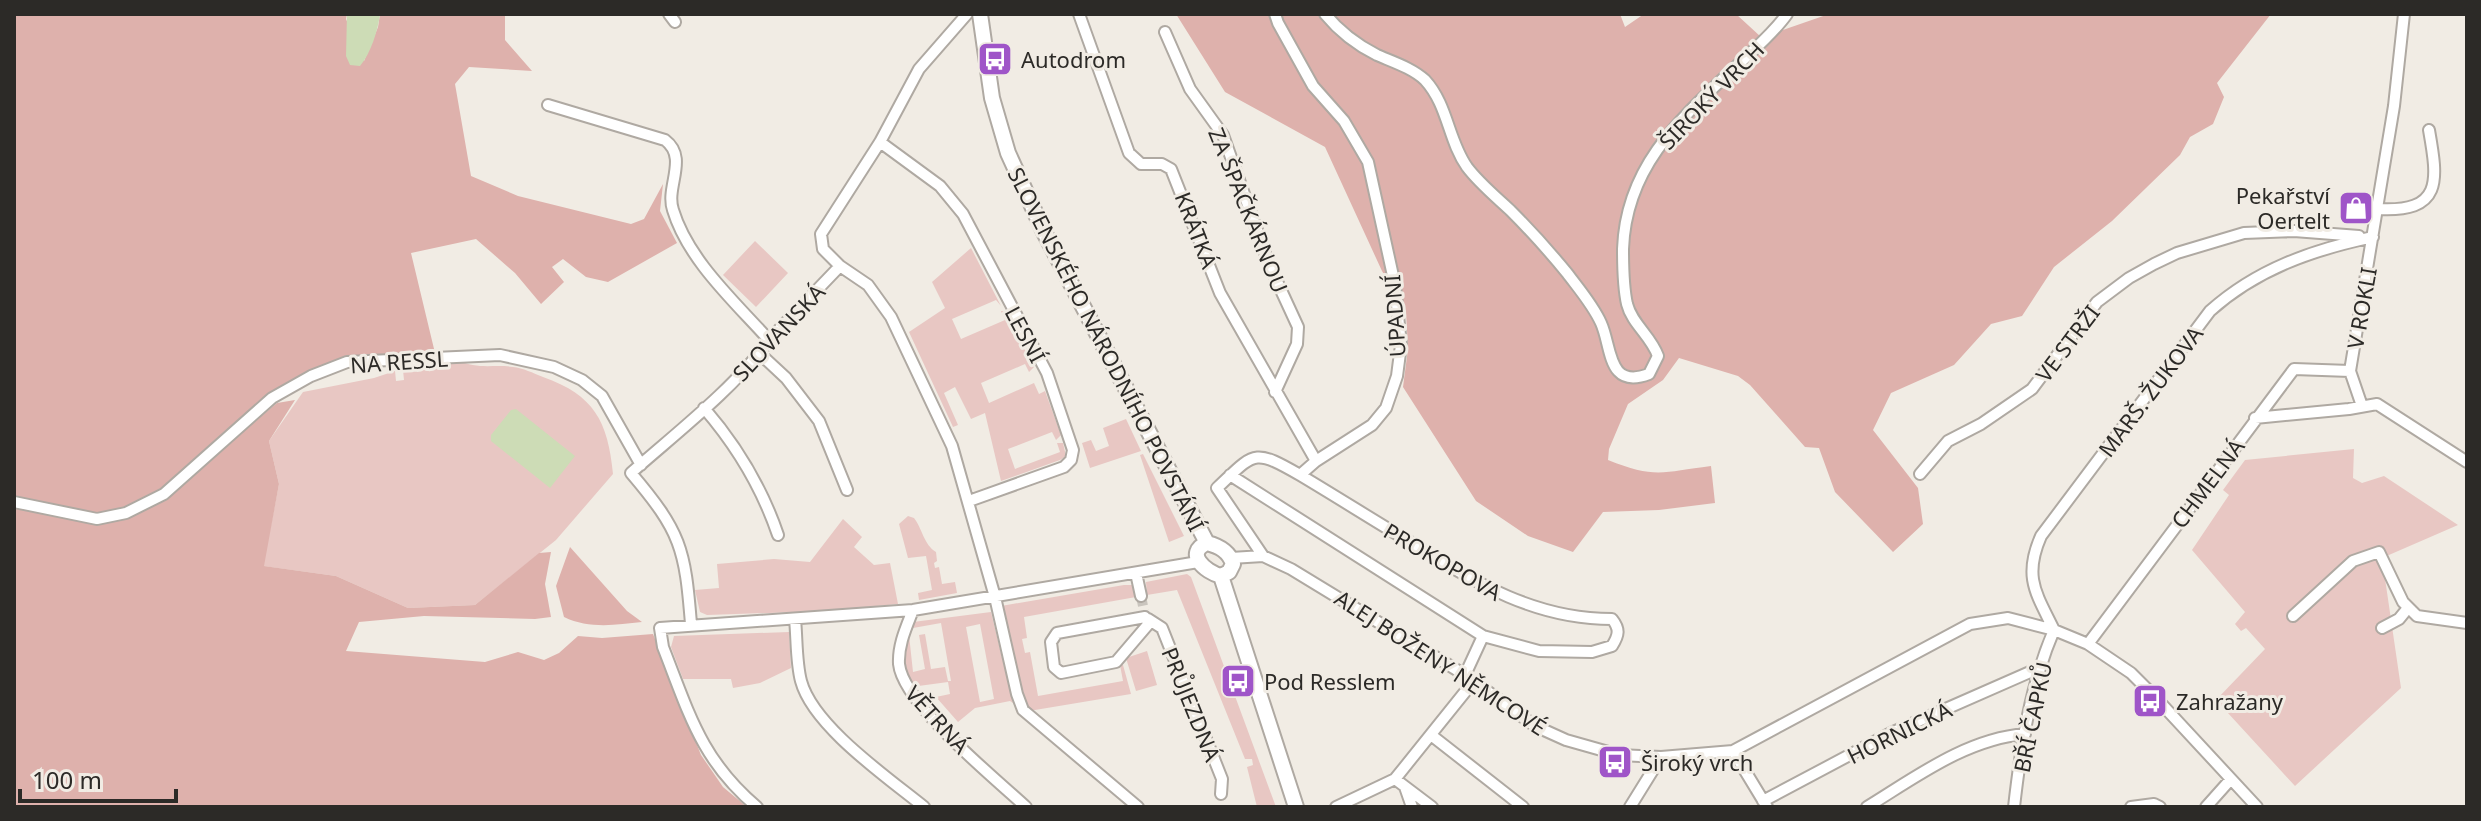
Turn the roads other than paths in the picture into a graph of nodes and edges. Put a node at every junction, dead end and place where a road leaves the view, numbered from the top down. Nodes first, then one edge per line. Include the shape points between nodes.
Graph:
1 (967, 14) edge
2 (980, 14) edge
3 (1079, 14) edge
4 (1275, 14) edge
5 (1325, 14) edge
6 (1787, 14) edge
7 (2404, 14) edge
8 (1165, 32) dead end
9 (548, 105) dead end
10 (2429, 130) dead end
11 (880, 142) junction
12 (2377, 209) junction
13 (2373, 237) junction
14 (840, 266) junction
15 (769, 340) junction
16 (759, 353) junction
17 (2350, 371) junction
18 (1275, 392) junction
19 (2362, 406) junction
20 (704, 408) junction
21 (2255, 418) junction
22 (1316, 461) junction
23 (2467, 462) edge
24 (641, 465) junction
25 (1920, 474) dead end
26 (1230, 475) junction
27 (1300, 475) junction
28 (847, 490) dead end
29 (969, 501) junction
30 (14, 502) edge
31 (778, 535) dead end
32 (1207, 543) junction
33 (1263, 556) junction
34 (1231, 558) junction
35 (1198, 562) junction
36 (1136, 573) junction
37 (1221, 576) junction
38 (1141, 596) tunnel mouth
39 (995, 597) junction
40 (2408, 608) junction
41 (913, 610) junction
42 (1147, 616) junction
43 (2293, 616) dead end
44 (795, 619) junction
45 (2467, 623) edge
46 (691, 624) junction
47 (2382, 628) dead end
48 (2054, 630) junction
49 (1483, 636) junction
50 (2088, 644) junction
51 (2039, 668) junction
52 (1469, 678) junction
53 (2025, 734) junction
54 (1431, 735) junction
55 (1733, 751) junction
56 (1661, 757) junction
57 (2231, 779) junction
58 (1400, 782) junction
59 (1221, 794) dead end
60 (1765, 804) edge
61 (2012, 806) edge
62 (757, 807) edge
63 (924, 807) edge
64 (1026, 807) edge
65 (1138, 807) edge
66 (1296, 807) edge
67 (1336, 807) edge
68 (1412, 807) edge
69 (1432, 807) edge
70 (1523, 807) edge
71 (1630, 807) edge
72 (1867, 807) edge
73 (2131, 807) edge
74 (2160, 807) edge
75 (2206, 807) edge
76 (2257, 807) edge

1 - 11 street, SLOVANSKÁ via 919,69
2 - 32 street, SLOVENSKÉHO NÁRODNÍHO POVSTÁNÍ via 989,87 1008,153
3 - 18 street, KRÁTKÁ via 1129,153 1141,164 1171,169 1220,293
4 - 22 street, ÚPADNÍ via 1313,86 1344,121 1368,162 1395,285 1401,345 1386,408 1372,425
5 - 6 street, ŠIROKÝ VRCH via 1345,35 1426,81 1445,111 1469,170 1577,286 1601,323 1613,365 1632,378 1649,374 1658,356 1626,299 1624,232 1633,189 1646,163 1691,109
7 - 12 street, V ROKLI
8 - 18 street, ZA ŠPAČKÁRNOU via 1190,89 1223,135 1269,264 1298,327 1297,344
9 - 15 street via 673,146 677,159 672,209 697,258
10 - 12 street via 2436,166 2431,194 2400,210
11 - 14 street, SLOVANSKÁ via 821,234 823,249
11 - 29 street, LESNÍ via 940,186 963,214 1047,373 1073,450 1064,467
12 - 13 street, V ROKLI
13 - 17 street, V ROKLI
13 - 25 street, VE STRŽI via 2244,233 2154,264 2097,302 2032,389 1948,441
13 - 48 street, MARŠ. ŽUKOVA via 2323,247 2289,261 2246,282 2210,311 2041,536 2031,559 2035,590
14 - 15 street, SLOVANSKÁ
14 - 29 street via 868,285 891,317 952,446
15 - 16 street, SLOVANSKÁ
16 - 20 street, SLOVANSKÁ
16 - 28 street via 819,421
17 - 19 street, V ROKLI
17 - 21 street, CHMELNÁ via 2294,369
18 - 22 street, KRÁTKÁ
19 - 21 street
19 - 23 street via 2377,404
20 - 24 street, SLOVANSKÁ
20 - 31 street via 730,438
21 - 50 street, CHMELNÁ
22 - 27 street, ÚPADNÍ
24 - 30 street, NA RESSL via 602,396 554,367 500,355 347,362 272,398 164,494 126,513 97,519
24 - 46 street, SLOVANSKÁ via 631,473 662,510 680,544
26 - 27 street, PROKOPOVA via 1257,456
26 - 33 street via 1217,488
26 - 49 street, PROKOPOVA
27 - 49 street, PROKOPOVA via 1482,587 1521,604 1585,619 1612,619 1618,626 1612,646 1592,652 1539,651
29 - 39 street
32 - 34 street
32 - 35 street via 1199,546
33 - 34 street
33 - 52 street, ALEJ BOŽENY NĚMCOVÉ
34 - 37 street via 1229,572
35 - 36 street
35 - 37 street
36 - 38 street
36 - 39 street
37 - 66 street
39 - 41 street
39 - 65 street via 1023,710
40 - 43 street via 2379,552 2353,561
40 - 45 street via 2417,616
40 - 47 street
41 - 44 street
41 - 64 street, VĚTRNÁ via 901,642 899,666 906,686 944,731
42 - 42 street, PRŮJEZDNÁ via 1057,633 1051,642 1054,667 1061,673 1116,662
42 - 59 street, PRŮJEZDNÁ via 1162,628 1222,779
44 - 46 street
44 - 63 street via 801,681 818,715
46 - 62 street via 660,628 663,647 708,755
48 - 50 street, ALEJ BOŽENY NĚMCOVÉ
48 - 51 street, BŘÍ ČAPKŮ
48 - 55 street, ALEJ BOŽENY NĚMCOVÉ via 2008,618 1970,624
49 - 52 street, PROKOPOVA
50 - 57 street, ALEJ BOŽENY NĚMCOVÉ via 2131,673
51 - 53 street, BŘÍ ČAPKŮ
51 - 60 street, HORNICKÁ via 1891,733
52 - 54 street, PROKOPOVA
52 - 56 street, ALEJ BOŽENY NĚMCOVÉ via 1535,726 1566,740 1602,752
53 - 61 street, BŘÍ ČAPKŮ
53 - 72 street via 2005,735 1954,754
54 - 58 street, PROKOPOVA
54 - 70 street
55 - 56 street, ALEJ BOŽENY NĚMCOVÉ
55 - 60 street
56 - 71 street
57 - 75 street
57 - 76 street, ALEJ BOŽENY NĚMCOVÉ
58 - 67 street
58 - 68 street
58 - 69 street
73 - 74 street

